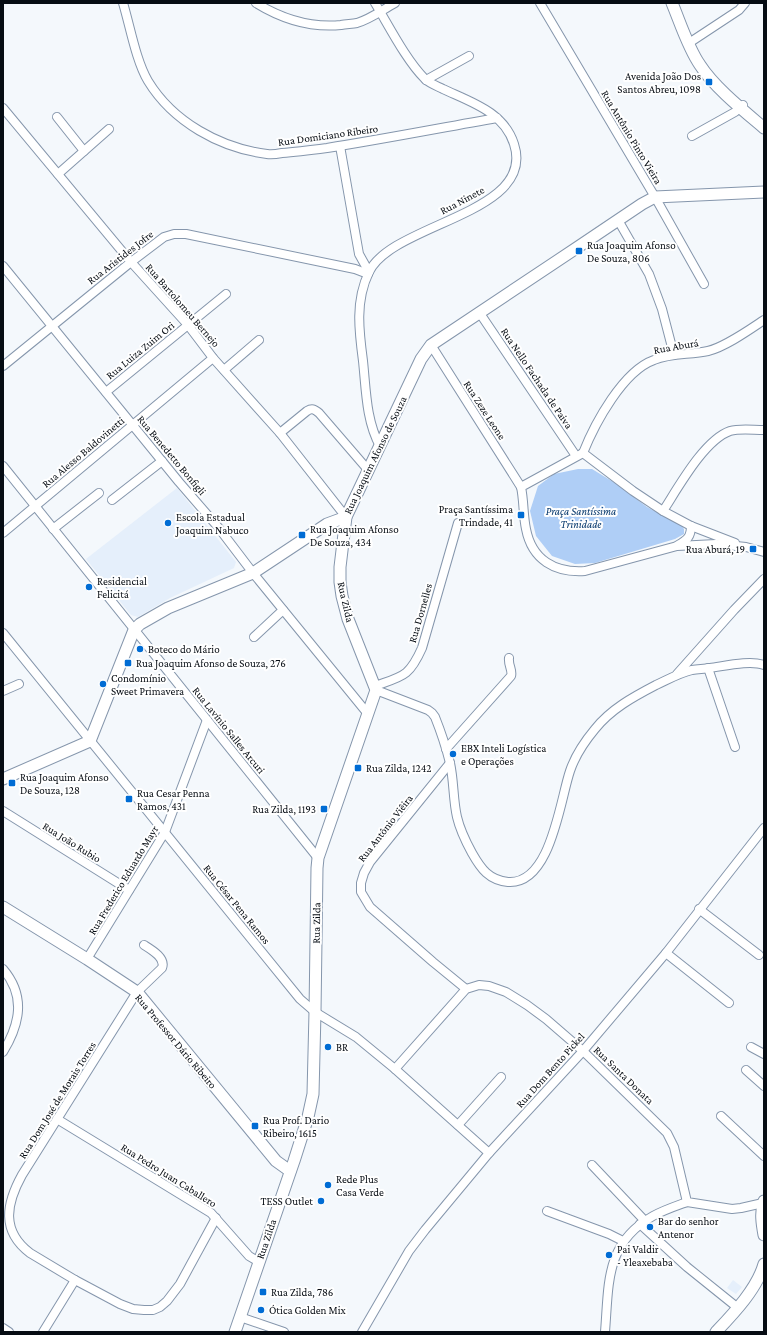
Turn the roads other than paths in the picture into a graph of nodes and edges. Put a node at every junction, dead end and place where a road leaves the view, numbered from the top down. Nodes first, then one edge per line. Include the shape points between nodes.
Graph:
1 (123, 3) edge
2 (256, 3) edge
3 (376, 3) edge
4 (395, 3) edge
5 (540, 3) edge
6 (672, 3) edge
7 (676, 3) edge
8 (745, 3) edge
9 (380, 11) junction
10 (692, 41) junction
11 (469, 56) dead end
12 (426, 80) junction
13 (742, 107) junction
14 (3, 108) edge
15 (57, 118) dead end
16 (497, 118) junction
17 (764, 122) edge
18 (764, 128) edge
19 (109, 129) dead end
20 (692, 136) dead end
21 (340, 146) junction
22 (84, 151) junction
23 (58, 174) junction
24 (764, 192) edge
25 (655, 197) junction
26 (618, 220) junction
27 (130, 262) junction
28 (3, 266) edge
29 (368, 273) junction
30 (704, 284) dead end
31 (226, 294) dead end
32 (479, 312) junction
33 (764, 320) edge
34 (188, 325) junction
35 (52, 326) junction
36 (259, 340) dead end
37 (431, 345) junction
38 (674, 355) junction
39 (213, 358) junction
40 (3, 366) edge
41 (224, 370) junction
42 (106, 392) junction
43 (132, 425) junction
44 (764, 430) edge
45 (280, 433) junction
46 (380, 446) junction
47 (580, 455) junction
48 (162, 461) junction
49 (3, 466) edge
50 (369, 471) junction
51 (521, 486) junction
52 (99, 493) dead end
53 (112, 500) dead end
54 (36, 506) junction
55 (664, 511) junction
56 (346, 517) junction
57 (458, 522) dead end
58 (691, 526) junction
59 (53, 529) junction
60 (3, 533) edge
61 (677, 546) junction
62 (746, 547) junction
63 (764, 552) edge
64 (253, 573) junction
65 (764, 579) edge
66 (283, 610) junction
67 (134, 630) junction
68 (3, 632) edge
69 (254, 637) dead end
70 (509, 658) dead end
71 (764, 665) edge
72 (708, 668) junction
73 (675, 676) junction
74 (19, 684) dead end
75 (375, 688) junction
76 (3, 691) edge
77 (368, 714) junction
78 (207, 720) junction
79 (90, 741) junction
80 (735, 747) dead end
81 (446, 749) junction
82 (450, 764) junction
83 (3, 780) edge
84 (3, 811) edge
85 (764, 828) edge
86 (165, 832) junction
87 (318, 858) junction
88 (129, 890) junction
89 (699, 909) junction
90 (5, 910) edge
91 (144, 945) dead end
92 (666, 953) junction
93 (759, 955) dead end
94 (87, 959) junction
95 (3, 969) edge
96 (466, 989) junction
97 (137, 992) junction
98 (729, 1003) dead end
99 (315, 1012) junction
100 (752, 1047) dead end
101 (583, 1051) junction
102 (3, 1052) edge
103 (764, 1054) edge
104 (395, 1069) junction
105 (746, 1070) dead end
106 (501, 1077) dead end
107 (764, 1086) edge
108 (722, 1116) dead end
109 (58, 1119) junction
110 (458, 1125) junction
111 (489, 1153) junction
112 (764, 1156) edge
113 (592, 1165) dead end
114 (290, 1171) junction
115 (687, 1202) junction
116 (764, 1202) edge
117 (547, 1211) dead end
118 (216, 1218) junction
119 (642, 1223) junction
120 (764, 1235) edge
121 (623, 1241) junction
122 (259, 1262) junction
123 (764, 1264) edge
124 (75, 1280) junction
125 (738, 1308) junction
126 (240, 1317) junction
127 (3, 1328) edge
128 (9, 1332) edge
129 (43, 1332) edge
130 (235, 1332) edge
131 (284, 1332) edge
132 (362, 1332) edge
133 (606, 1332) edge
134 (716, 1332) edge

1 - 21 street, Rua Domiciano Ribeiro via 147,79 172,111 188,123 215,139 242,149 269,154
2 - 9 street via 270,12 292,20 331,26 355,24
3 - 9 street, Rua Ninete
4 - 9 street
5 - 25 street, Rua Antônio Pinto Vieira
6 - 13 main road via 699,64 712,80
7 - 10 main road
8 - 10 street
9 - 12 street, Rua Ninete via 414,67
10 - 13 main road via 709,72
11 - 12 street
12 - 16 street, Rua Ninete via 478,105
13 - 17 main road
13 - 18 main road
13 - 20 street
14 - 23 street, Rua Bartolomeu Bernejo
15 - 22 street
16 - 21 street, Rua Domiciano Ribeiro
16 - 29 street, Rua Ninete via 504,125 514,144 515,169 509,183 496,195 476,207 393,249
19 - 22 street
21 - 29 street via 359,254
22 - 23 street
23 - 27 street, Rua Bartolomeu Bernejo
24 - 25 main road, Rua Joaquim Afonso de Souza
25 - 26 main road, Rua Joaquim Afonso de Souza
25 - 30 street, Rua Antônio Pinto Vieira
26 - 32 main road, Rua Joaquim Afonso de Souza
26 - 38 street via 649,274 662,309
27 - 29 street, Rua Aristides Jofre via 164,237 186,234
27 - 34 street, Rua Bartolomeu Bernejo
27 - 35 street, Rua Aristides Jofre
28 - 35 street, Rua Benedetto Bonfigli
29 - 46 street, Rua Ninete via 359,303 359,329 368,407 374,435
31 - 34 street, Rua Luiza Zuim Ori
32 - 37 main road, Rua Joaquim Afonso de Souza
32 - 47 street, Rua Nello Fachada de Paiva
33 - 38 street, Rua Aburá via 710,351
34 - 39 street, Rua Bartolomeu Bernejo
34 - 42 street, Rua Luiza Zuim Ori
35 - 40 street, Rua Aristides Jofre
35 - 42 street, Rua Benedetto Bonfigli
36 - 41 street
37 - 46 main road, Rua Joaquim Afonso de Souza via 421,359
37 - 51 street, Rua Zeze Leone
38 - 47 street, Rua Aburá via 646,363 623,382 595,424
39 - 41 street, Rua Bartolomeu Bernejo
39 - 43 street, Rua Alesso Baldovinetti
41 - 45 street, Rua Bartolomeu Bernejo
42 - 43 street, Rua Benedetto Bonfigli
43 - 48 street, Rua Benedetto Bonfigli
43 - 54 street, Rua Alesso Baldovinetti
44 - 55 street via 733,430 714,440
45 - 50 street via 313,409
45 - 56 street, Rua Bartolomeu Bernejo
46 - 50 main road, Rua Joaquim Afonso de Souza
47 - 51 street
47 - 55 street
48 - 53 street
48 - 64 street, Rua Benedetto Bonfigli
49 - 54 street, Rua Lavínio Salles Arcuri
50 - 56 main road, Rua Joaquim Afonso de Souza
51 - 61 street via 528,536 537,554 553,566 572,572 585,570
52 - 59 street
54 - 59 street, Rua Lavínio Salles Arcuri
54 - 60 street, Rua Alesso Baldovinetti
55 - 58 street
56 - 64 main road, Rua Joaquim Afonso de Souza via 327,524
56 - 75 main road, Rua Zilda via 340,567 341,589 348,619
57 - 75 street, Rua Dornelles via 422,648 415,664 400,677
58 - 61 street via 689,538
58 - 62 street
59 - 67 street, Rua Lavínio Salles Arcuri
61 - 62 street via 716,544
62 - 63 street
64 - 66 street, Rua Benedetto Bonfigli
64 - 67 main road, Rua Joaquim Afonso de Souza via 168,608
65 - 73 street
66 - 69 street
66 - 77 street, Rua Benedetto Bonfigli
67 - 78 street, Rua Lavínio Salles Arcuri
67 - 79 main road
68 - 79 street, Rua César Pena Ramos
70 - 81 street via 511,676
71 - 72 street via 753,663
72 - 73 street
72 - 80 street
73 - 82 street via 620,706 604,720 587,741 570,770 558,821 550,840 541,860 526,878 514,882 493,879 473,854 457,818
74 - 76 street
75 - 77 main road, Rua Zilda
75 - 81 street via 432,713
77 - 87 main road, Rua Zilda
78 - 86 street, Rua Frederico Eduardo Mayr
78 - 87 street, Rua Lavínio Salles Arcuri
79 - 83 main road
79 - 86 street, Rua César Pena Ramos
81 - 82 street
82 - 96 street, Rua Antônio Viêira via 370,862 364,873 361,892 370,907
84 - 88 street, Rua João Rubio
85 - 89 street, Rua Dom Bento Pickel
86 - 88 street, Rua Frederico Eduardo Mayr
86 - 99 street, Rua César Pena Ramos via 293,991
87 - 99 main road, Rua Zilda
88 - 94 street, Rua Frederico Eduardo Mayr
89 - 92 street, Rua Dom Bento Pickel
89 - 93 street
90 - 94 main road, Rua Professor Dário Ribeiro
91 - 97 street, Rua Dom José de Morais Torres via 157,954 163,965
92 - 98 street
92 - 101 street, Rua Dom Bento Pickel
94 - 97 main road, Rua Professor Dário Ribeiro
95 - 102 street via 13,983 18,998 15,1029
96 - 101 street, Rua Santa Donata via 479,985 506,992 546,1019
96 - 104 street
97 - 109 street, Rua Dom José de Morais Torres
97 - 114 main road, Rua Professor Dário Ribeiro via 276,1161
99 - 104 street, Rua César Pena Ramos via 356,1037
99 - 114 main road, Rua Zilda via 313,1094
100 - 103 street
101 - 111 street, Rua Dom Bento Pickel
101 - 115 street, Rua Santa Donata via 667,1134 674,1147
104 - 110 street, Rua César Pena Ramos
105 - 107 street
106 - 110 street
108 - 112 street
109 - 118 street, Rua Pedro Juan Caballero
109 - 124 street, Rua Dom José de Morais Torres via 16,1186 8,1213 9,1224 22,1247
110 - 111 street, Rua César Pena Ramos
111 - 132 street, Rua Dom Bento Pickel via 409,1251
113 - 119 street
114 - 122 main road, Rua Zilda
115 - 116 street via 732,1209
115 - 119 street via 656,1214
116 - 120 main road
117 - 121 street
118 - 122 street, Rua Pedro Juan Caballero via 249,1256
118 - 124 street, Rua Dom José de Morais Torres via 180,1284 160,1307 153,1310 133,1309
119 - 121 street
119 - 125 street via 687,1267
121 - 133 street via 611,1270
122 - 126 main road, Rua Zilda
123 - 125 main road via 760,1275
124 - 129 street
125 - 134 main road
126 - 130 main road, Rua Zilda
126 - 131 street
127 - 128 street

